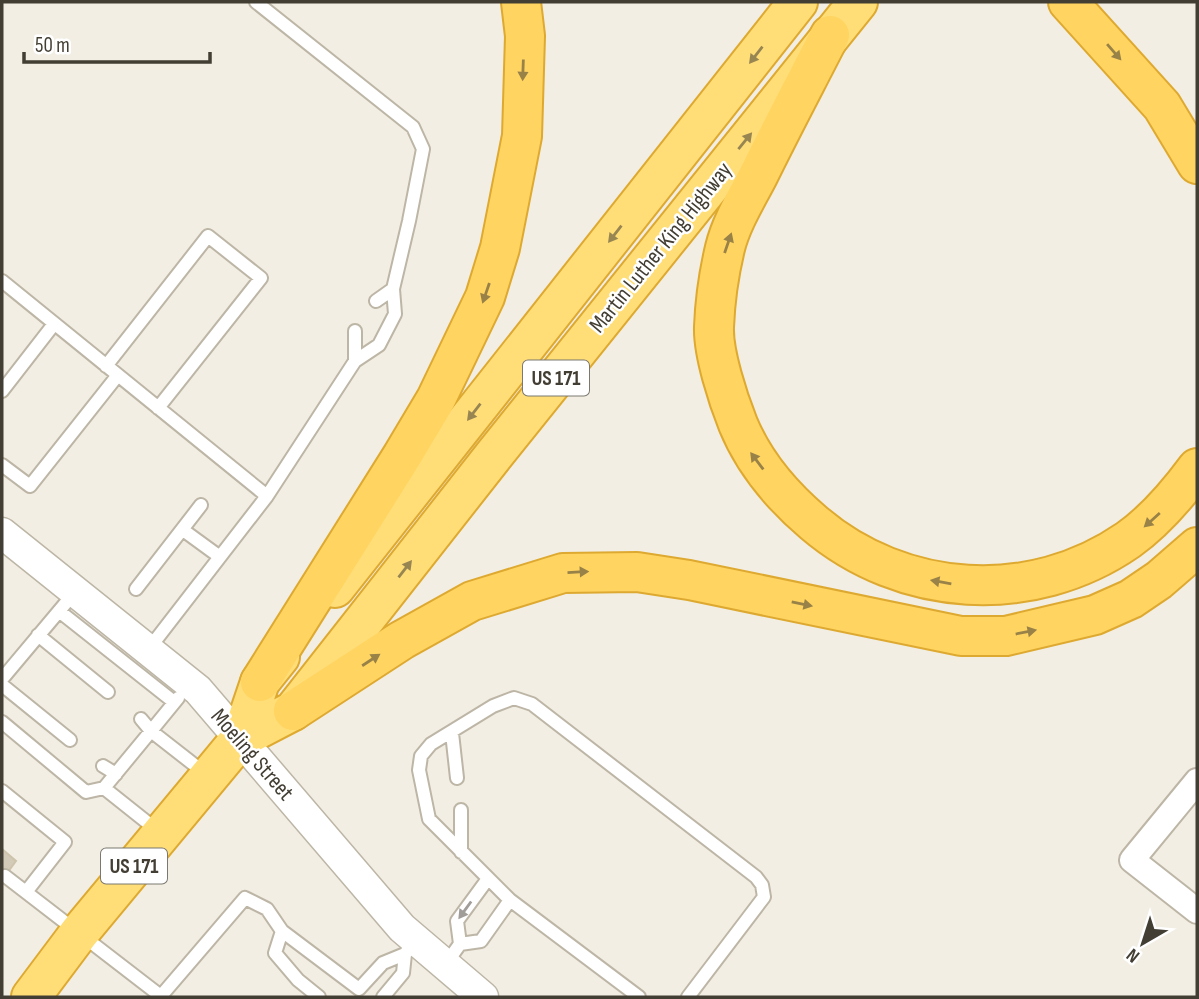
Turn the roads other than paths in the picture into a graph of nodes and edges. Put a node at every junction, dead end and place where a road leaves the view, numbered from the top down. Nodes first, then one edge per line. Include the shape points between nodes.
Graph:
1 (256, 2) edge
2 (521, 2) edge
3 (798, 2) edge
4 (858, 2) edge
5 (1068, 2) edge
6 (830, 35) junction
7 (1197, 164) edge
8 (2, 281) edge
9 (393, 289) junction
10 (376, 301) dead end
11 (54, 324) junction
12 (355, 331) dead end
13 (355, 361) junction
14 (106, 366) junction
15 (118, 375) junction
16 (2, 391) edge
17 (158, 408) junction
18 (2, 465) edge
19 (1197, 468) edge
20 (267, 496) junction
21 (201, 505) dead end
22 (183, 530) junction
23 (2, 533) edge
24 (1197, 547) edge
25 (220, 557) junction
26 (136, 589) dead end
27 (67, 602) junction
28 (38, 635) junction
29 (148, 650) junction
30 (2, 679) edge
31 (260, 682) junction
32 (2, 685) edge
33 (108, 692) dead end
34 (181, 693) junction
35 (293, 711) junction
36 (141, 719) dead end
37 (2, 722) edge
38 (151, 731) junction
39 (452, 733) junction
40 (241, 737) junction
41 (69, 740) dead end
42 (103, 766) dead end
43 (116, 774) junction
44 (209, 776) junction
45 (457, 778) dead end
46 (1197, 781) edge
47 (104, 788) junction
48 (3, 794) edge
49 (461, 810) dead end
50 (161, 834) junction
51 (461, 852) junction
52 (5, 876) dead end
53 (487, 880) junction
54 (26, 892) junction
55 (510, 901) junction
56 (1197, 911) edge
57 (282, 931) junction
58 (79, 933) junction
59 (411, 948) junction
60 (452, 955) junction
61 (355, 993) edge
62 (31, 997) edge
63 (162, 997) edge
64 (319, 997) edge
65 (383, 997) edge
66 (483, 997) edge
67 (639, 997) edge
68 (688, 997) edge

1 - 9 lane via 413,127 422,149
2 -> 31 highway via 522,136 500,248 485,297 442,387 402,456
3 -> 31 highway, Martin Luther King Highway / US 171
4 - 6 highway, Martin Luther King Highway / US 171
5 -> 7 highway via 1162,106
19 -> 6 highway via 1161,513 1127,541 1048,577 986,585 920,578 859,555 823,531 773,483 749,451 731,407 714,329 718,289 725,246 741,209
35 -> 6 highway, Martin Luther King Highway / US 171
8 - 11 lane
9 - 10 lane
9 - 13 lane via 395,314 385,335 379,345
11 - 14 lane
11 - 16 lane
12 - 13 lane
13 - 20 lane
14 - 15 lane
14 - 17 lane via 208,236 261,278
15 - 17 lane
15 - 18 lane via 30,486
17 - 20 lane
20 - 25 lane
21 - 22 lane
22 - 25 lane
22 - 26 lane
23 - 27 street, Moeling Street
35 -> 24 highway via 472,601 563,573 637,572 961,636 1006,636 1094,615 1130,599
25 - 29 lane
27 - 28 lane
27 - 29 street, Moeling Street
27 - 34 lane
28 - 30 lane
28 - 33 lane
29 - 34 street, Moeling Street
31 - 40 highway, Martin Luther King Highway / US 171
32 - 41 lane
34 - 38 lane
34 - 40 street, Moeling Street via 198,690
35 - 40 highway, Martin Luther King Highway / US 171
36 - 38 lane
37 - 47 lane via 86,792
38 - 43 lane
38 - 44 lane
39 - 45 lane
39 - 51 lane via 430,744 419,769 429,819
39 - 68 lane via 514,698 532,704 756,877 764,897
40 - 44 highway, Martin Luther King Highway / US 171
40 - 59 street, Moeling Street via 402,928
42 - 43 lane
43 - 47 lane
44 - 50 highway, Martin Luther King Highway / US 171
46 - 56 street via 1132,860
47 - 50 lane
48 - 54 lane via 65,842
49 - 51 lane
50 - 58 highway, Martin Luther King Highway / US 171
51 - 53 lane
52 - 54 lane
53 - 55 lane
53 -> 60 lane via 457,921
54 - 58 lane
55 - 60 lane via 481,941
55 - 67 lane
57 - 61 lane
57 - 63 lane via 267,909 245,898
57 - 64 lane via 275,953
58 - 62 highway, Martin Luther King Highway / US 171
58 - 63 lane
59 - 60 street, Moeling Street
59 - 61 lane via 383,963
59 - 65 lane via 403,973
60 - 66 street, Moeling Street

